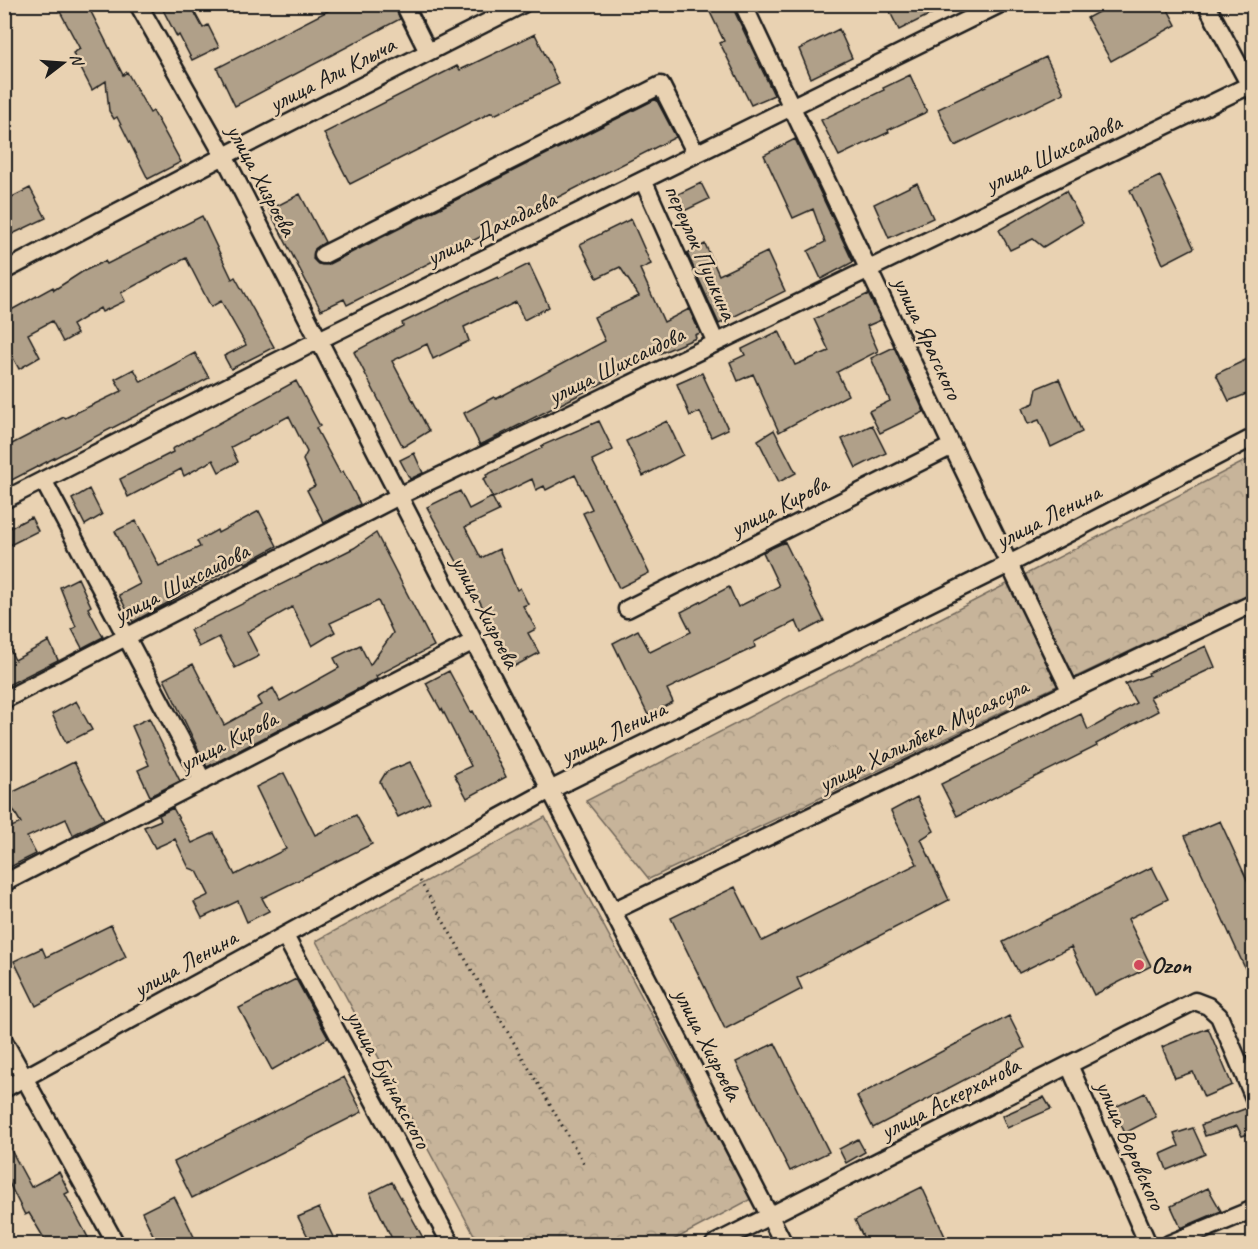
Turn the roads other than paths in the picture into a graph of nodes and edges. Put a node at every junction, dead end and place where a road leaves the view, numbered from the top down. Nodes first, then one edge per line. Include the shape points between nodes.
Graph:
1 (138, 4) edge
2 (404, 4) edge
3 (523, 4) edge
4 (743, 4) edge
5 (1000, 4) edge
6 (1206, 4) edge
7 (428, 52) junction
8 (1252, 87) edge
9 (792, 106) junction
10 (696, 154) junction
11 (224, 156) junction
12 (643, 180) junction
13 (323, 255) dead end
14 (869, 269) junction
15 (4, 271) edge
16 (319, 340) junction
17 (716, 343) junction
18 (1254, 437) edge
19 (952, 446) junction
20 (43, 480) junction
21 (399, 496) junction
22 (4, 500) edge
23 (1009, 564) junction
24 (1254, 603) edge
25 (627, 609) dead end
26 (126, 638) junction
27 (474, 641) junction
28 (1070, 690) junction
29 (4, 700) edge
30 (203, 781) junction
31 (550, 790) junction
32 (4, 883) edge
33 (613, 911) junction
34 (285, 936) junction
35 (4, 1041) edge
36 (1069, 1065) junction
37 (24, 1078) junction
38 (4, 1089) edge
39 (1254, 1098) edge
40 (1254, 1209) edge
41 (770, 1216) junction
42 (116, 1245) edge
43 (451, 1245) edge
44 (714, 1245) edge
45 (784, 1245) edge
46 (1148, 1245) edge
47 (1169, 1245) edge

1 - 11 street, улица Хизроева
2 - 7 street
3 - 7 street, улица Али Клыча
4 - 9 street, улица Ярагского
5 - 9 street, улица Дахадаева
6 - 8 street
7 - 11 street, улица Али Клыча
8 - 14 street, улица Шихсаидова
9 - 10 street, улица Дахадаева
9 - 14 street, улица Ярагского
10 - 12 street, улица Дахадаева
10 - 13 street via 661,85
11 - 15 street, улица Али Клыча
11 - 16 street, улица Хизроева
12 - 16 street, улица Дахадаева
12 - 17 street, переулок Пушкина
14 - 17 street, улица Шихсаидова
14 - 19 street, улица Ярагского
16 - 20 street, улица Дахадаева
16 - 21 street, улица Хизроева
17 - 21 street, улица Шихсаидова
18 - 23 street, улица Ленина
19 - 23 street, улица Ярагского
19 - 25 street, улица Кирова
20 - 22 street, улица Дахадаева
20 - 26 street
21 - 26 street, улица Шихсаидова
21 - 27 street, улица Хизроева
23 - 28 street, улица Ярагского
23 - 31 street, улица Ленина
24 - 28 street, улица Халилбека Мусаясула
26 - 29 street, улица Шихсаидова
26 - 30 street
27 - 30 street, улица Кирова
27 - 31 street, улица Хизроева
28 - 33 street, улица Халилбека Мусаясула
30 - 32 street, улица Кирова
31 - 33 street, улица Хизроева
31 - 34 street, улица Ленина
33 - 41 street, улица Хизроева
34 - 37 street, улица Ленина
34 - 43 street, улица Буйнакского
35 - 37 street
36 - 39 street, улица Аскерханова via 1195,1001 1219,1016
36 - 41 street, улица Аскерханова
36 - 46 street, улица Воровского
37 - 38 street, улица Ленина
37 - 42 street
40 - 47 street
41 - 44 street, улица Аскерханова
41 - 45 street, улица Хизроева

